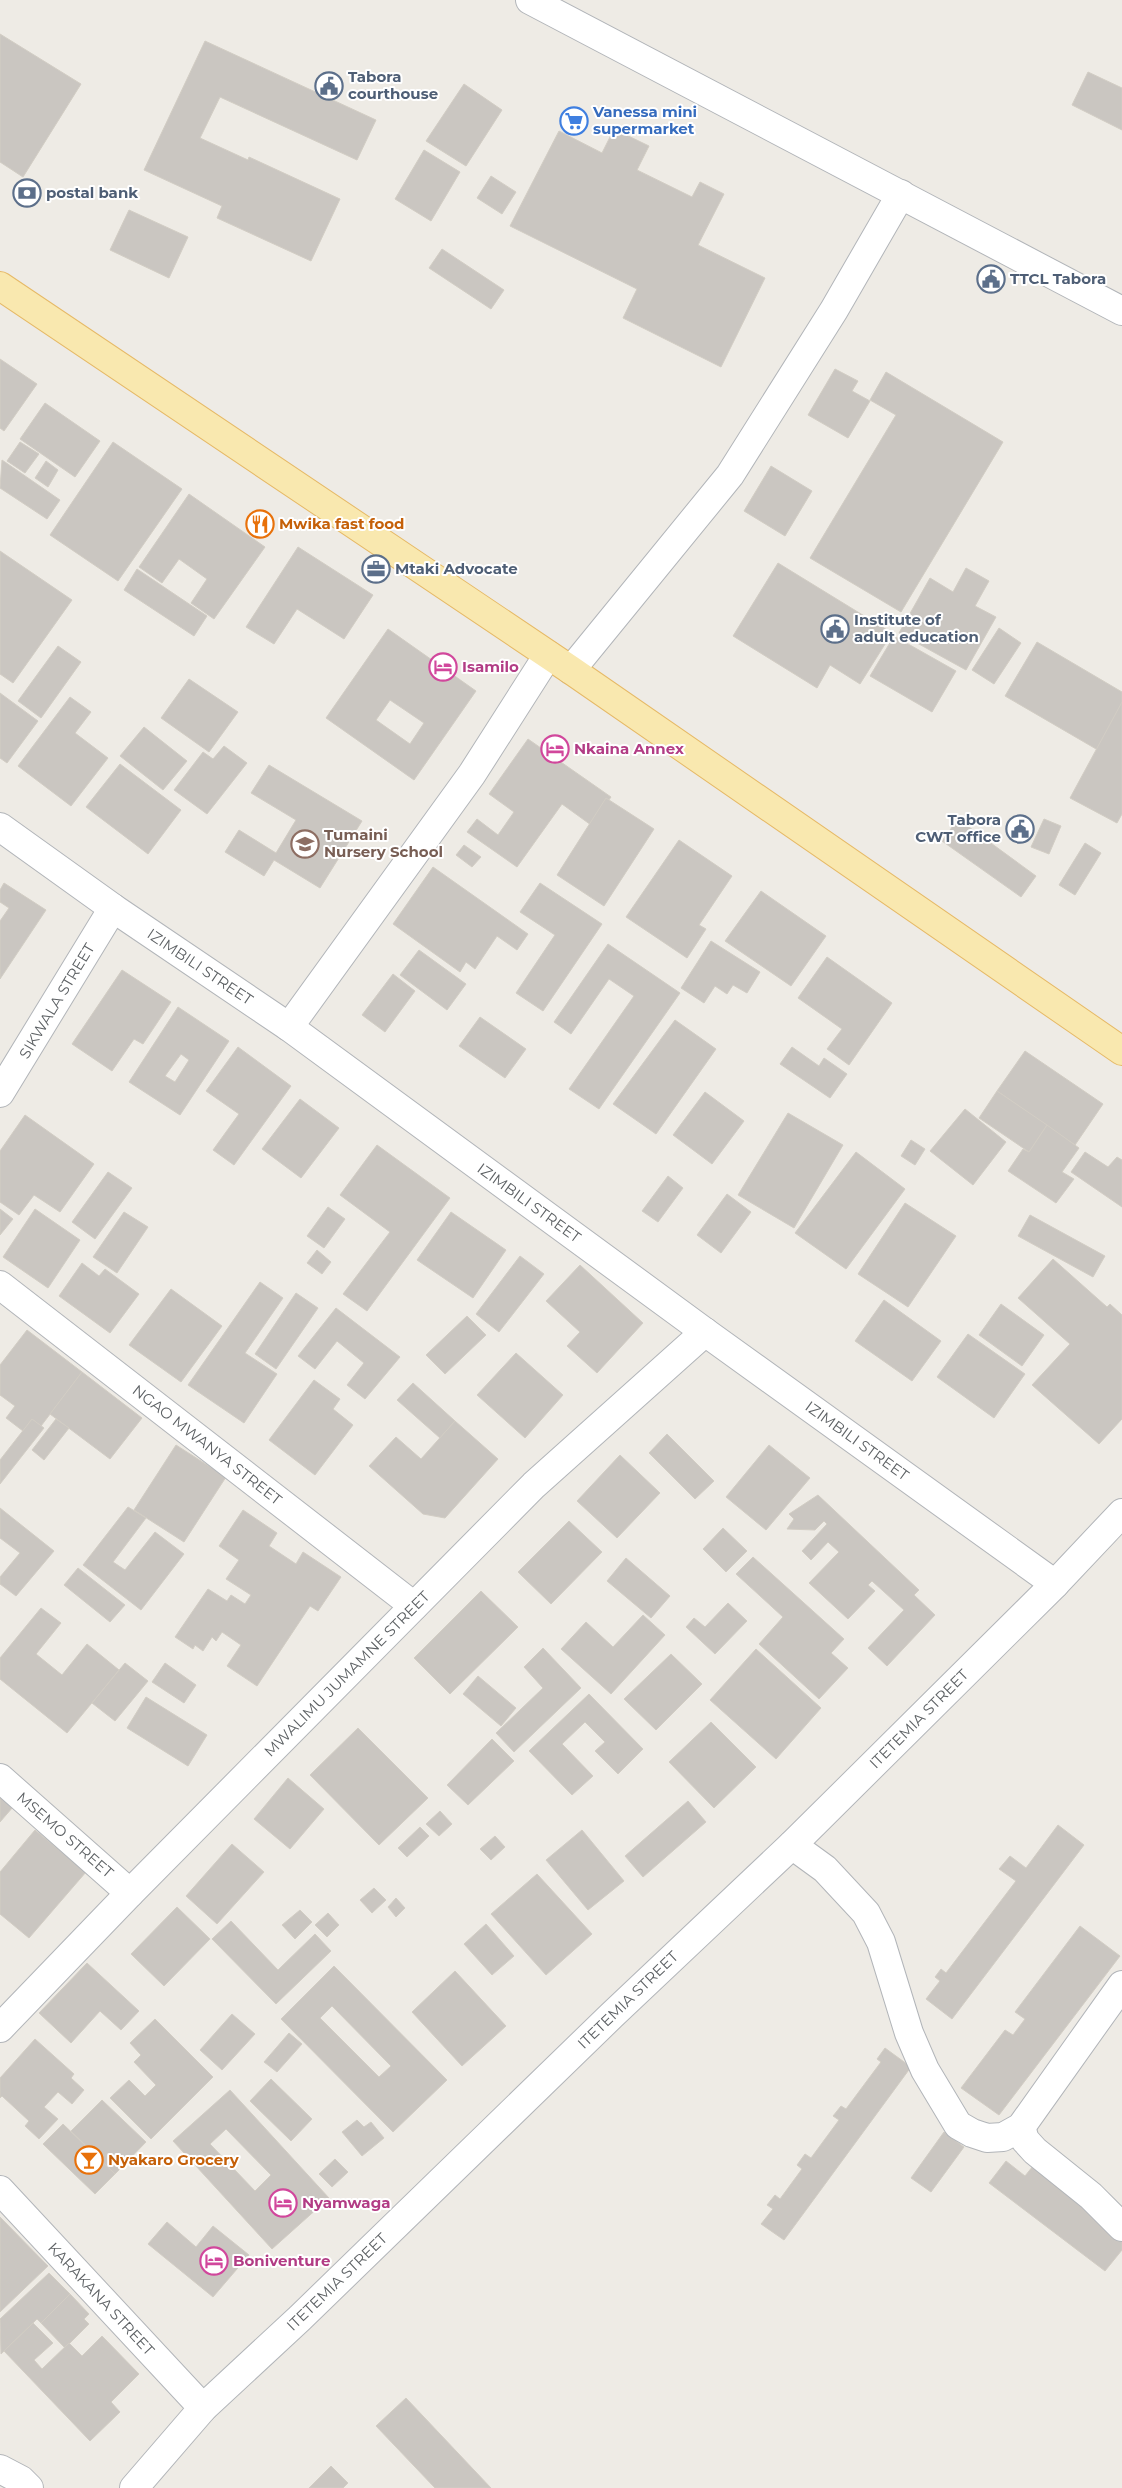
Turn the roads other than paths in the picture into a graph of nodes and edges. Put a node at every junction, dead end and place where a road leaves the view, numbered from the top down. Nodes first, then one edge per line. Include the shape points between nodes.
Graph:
1 (530, 0) edge
2 (901, 194) junction
3 (0, 286) edge
4 (1122, 311) edge
5 (548, 655) junction
6 (571, 670) junction
7 (0, 826) edge
8 (113, 908) junction
9 (290, 1027) junction
10 (1122, 1050) edge
11 (0, 1093) edge
12 (0, 1285) edge
13 (705, 1332) junction
14 (1122, 1513) edge
15 (1055, 1584) junction
16 (414, 1606) junction
17 (0, 1778) edge
18 (792, 1844) junction
19 (130, 1892) junction
20 (1120, 1990) edge
21 (0, 2028) edge
22 (1021, 2127) junction
23 (0, 2190) edge
24 (1122, 2227) edge
25 (203, 2408) junction
26 (0, 2469) edge
27 (29, 2488) edge
28 (134, 2488) edge

1 - 2 street
2 - 4 street
2 - 6 street via 834,310 730,475
3 - 5 main road
5 - 6 main road
5 - 9 street via 472,774
6 - 10 main road
7 - 8 street, IZIMBILI STREET
8 - 9 street, IZIMBILI STREET
8 - 11 street, SIKWALA STREET
9 - 13 street, IZIMBILI STREET
12 - 16 street, NGAO MWANYA STREET
13 - 15 street, IZIMBILI STREET
13 - 16 street, MWALIMU JUMAMNE STREET via 534,1485
14 - 15 street, ITETEMIA STREET
15 - 18 street, ITETEMIA STREET
16 - 19 street, MWALIMU JUMAMNE STREET
17 - 19 street, MSEMO STREET
18 - 22 street via 832,1876 866,1913 881,1942 909,2033 925,2070 958,2125 987,2138 1003,2137
18 - 25 street, ITETEMIA STREET
19 - 21 street, MWALIMU JUMAMNE STREET
20 - 22 street
22 - 24 street via 1025,2140 1035,2151 1091,2196
23 - 25 street, KARAKANA STREET
25 - 28 street, ITETEMIA STREET
26 - 27 street

